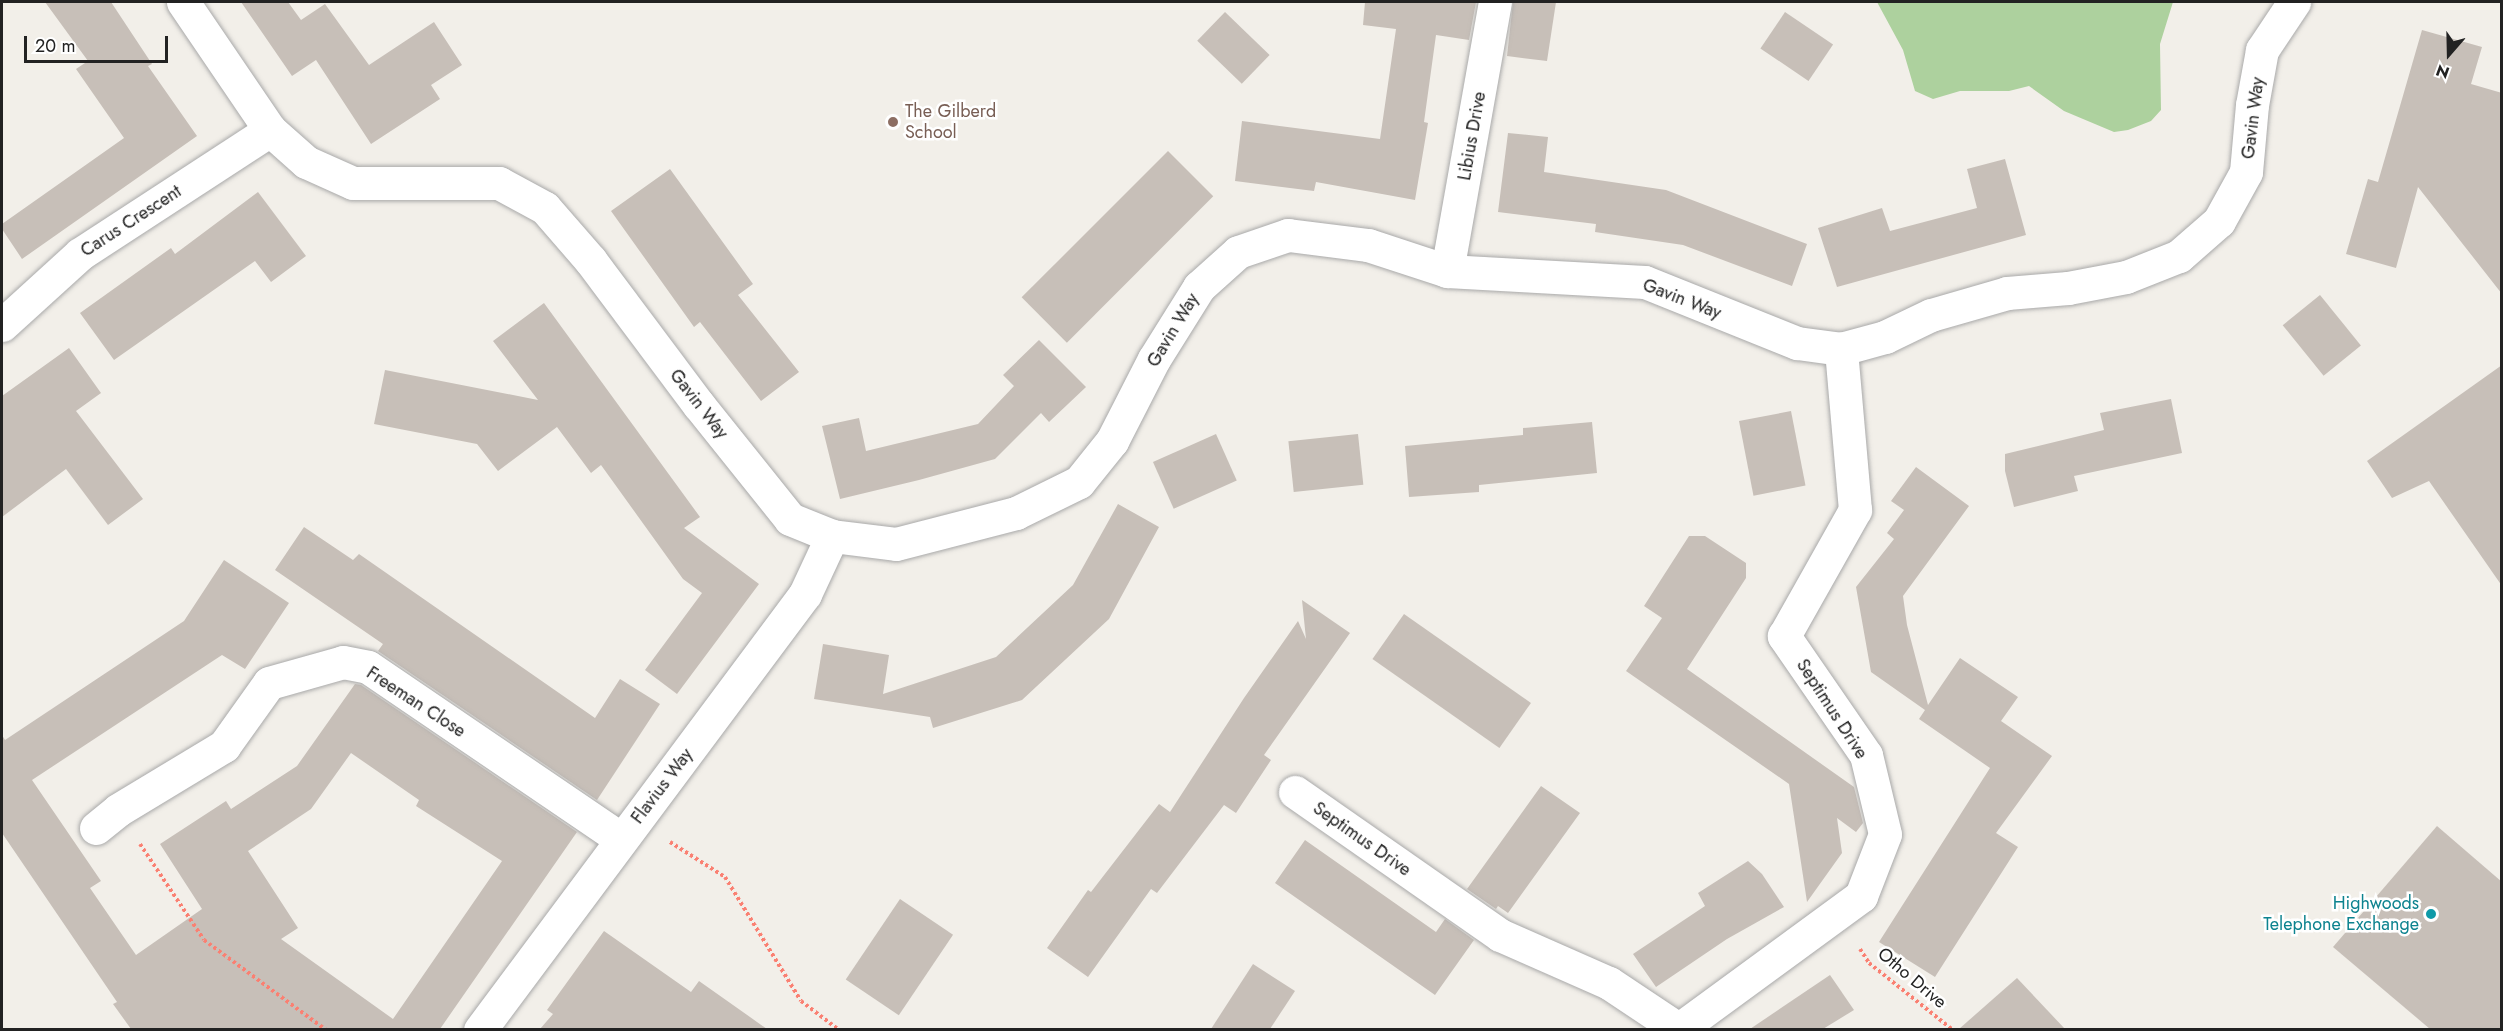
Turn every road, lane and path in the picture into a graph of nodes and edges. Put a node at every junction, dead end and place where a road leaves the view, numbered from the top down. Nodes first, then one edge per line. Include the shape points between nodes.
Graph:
1 (183, 2) edge
2 (1495, 2) edge
3 (2294, 2) edge
4 (270, 130) junction
5 (1447, 271) junction
6 (2, 325) edge
7 (1841, 349) junction
8 (832, 536) junction
9 (1295, 792) dead end
10 (107, 819) joint
11 (629, 830) junction
12 (1837, 914) junction
13 (326, 1029) edge
14 (480, 1029) edge
15 (839, 1029) edge
16 (1678, 1029) edge
17 (1953, 1029) edge

1 - 4 street, Gavin Way
2 - 5 street, Libius Drive
3 - 7 street, Gavin Way via 2262,50 2246,172 2219,221 2179,256 2126,277 2068,288 2007,293 1931,315 1885,337
4 - 6 street, Carus Crescent via 80,254
4 - 8 street, Gavin Way via 306,162 353,183 499,183 545,208 591,261 790,519
5 - 7 street, Gavin Way via 1645,282 1797,343
5 - 8 street, Gavin Way via 1368,245 1288,235 1238,252 1199,287 1154,359 1112,441 1079,482 1016,513 896,544
7 - 12 street, Septimus Drive via 1855,510 1784,636 1866,755 1886,834 1861,896
8 - 11 street, Flavius Way via 805,594
9 - 16 street, Septimus Drive via 1500,935 1609,982
10 - 11 street, Freeman Close via 224,746 269,683 343,662 368,667
10 - 13 path via 204,940
11 - 14 street, Flavius Way
11 - 15 path via 725,877 801,1002
12 - 16 street, Septimus Drive
12 - 17 path, Otho Drive via 1869,963

